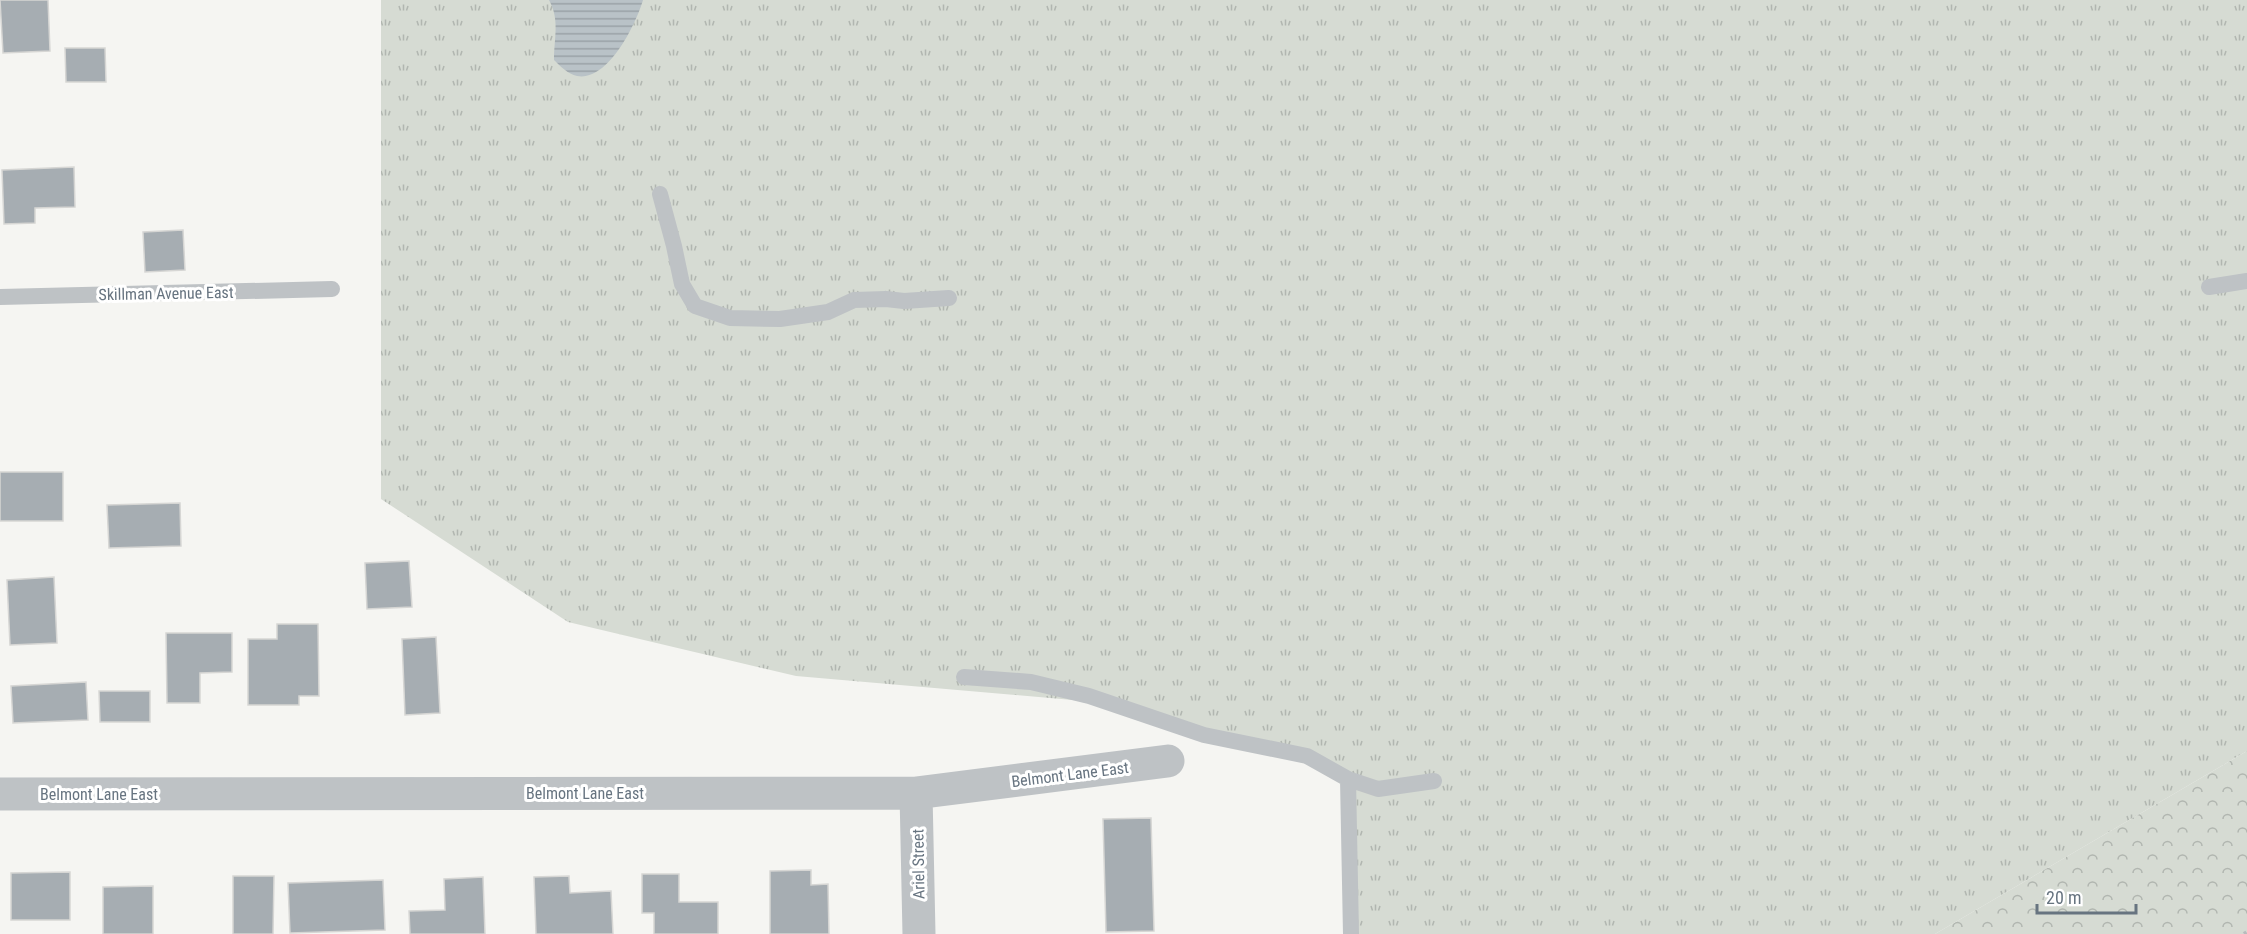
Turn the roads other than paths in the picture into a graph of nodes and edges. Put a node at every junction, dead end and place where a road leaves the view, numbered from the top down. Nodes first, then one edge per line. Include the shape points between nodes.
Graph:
1 (660, 194) dead end
2 (2247, 280) edge
3 (2209, 287) dead end
4 (332, 289) dead end
5 (0, 297) edge
6 (949, 298) dead end
7 (964, 677) dead end
8 (1168, 761) dead end
9 (1348, 779) junction
10 (1434, 781) dead end
11 (0, 794) edge
12 (916, 794) junction
13 (919, 934) edge
14 (1351, 934) edge

1 - 6 lane via 682,284 695,306 730,318 780,320 828,312 854,300
2 - 3 lane
4 - 5 lane, Skillman Avenue East
7 - 9 lane via 1031,682 1089,696 1204,735 1307,756
8 - 12 street, Belmont Lane East
9 - 10 lane via 1378,789
9 - 14 lane
11 - 12 street, Belmont Lane East
12 - 13 street, Ariel Street

